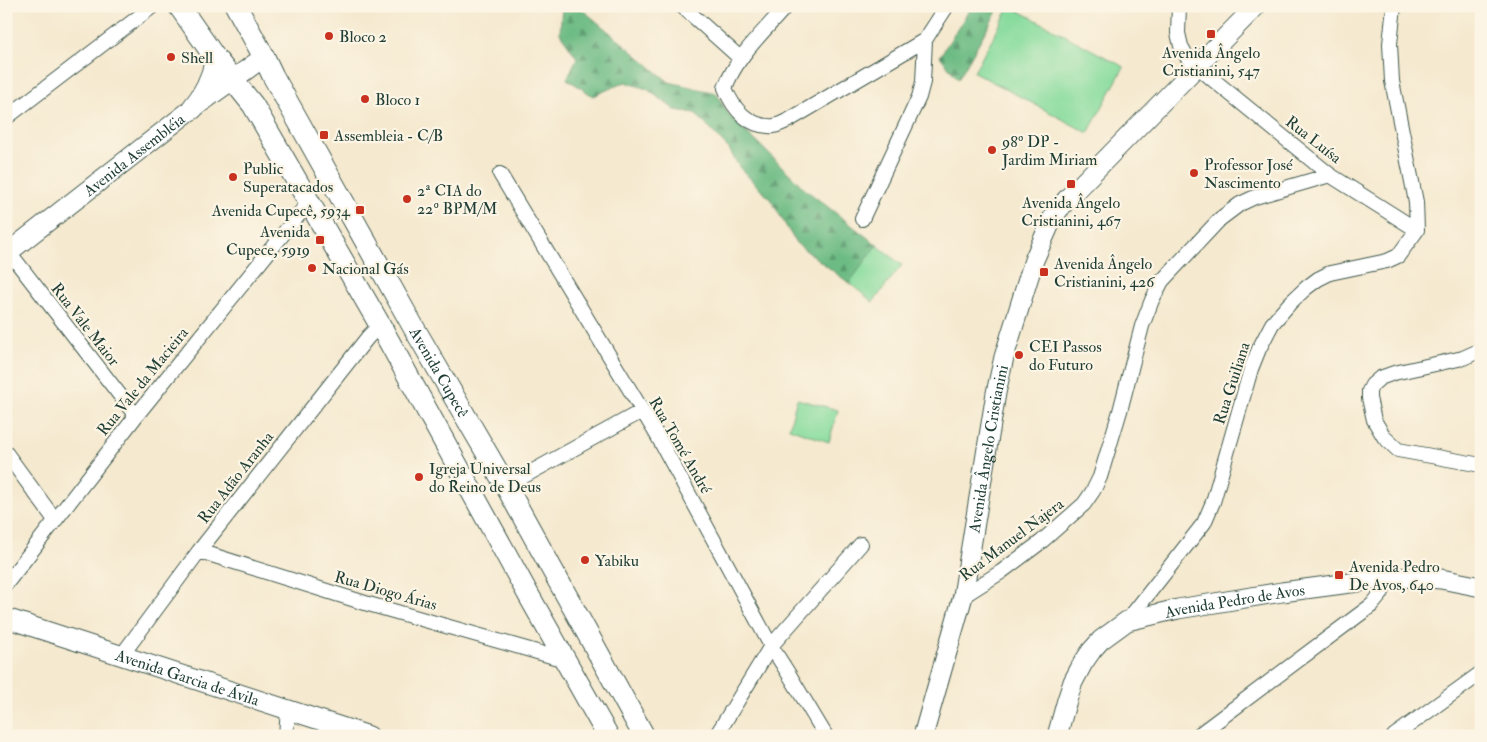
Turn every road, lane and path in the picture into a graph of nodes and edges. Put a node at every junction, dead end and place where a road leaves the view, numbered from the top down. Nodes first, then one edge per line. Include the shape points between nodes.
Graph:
1 (153, 6) edge
2 (179, 6) edge
3 (236, 6) edge
4 (682, 6) edge
5 (786, 6) edge
6 (947, 6) edge
7 (1179, 6) edge
8 (1256, 6) edge
9 (1394, 6) edge
10 (925, 40) junction
11 (264, 57) junction
12 (740, 58) junction
13 (216, 59) junction
14 (1197, 67) junction
15 (233, 78) junction
16 (192, 109) junction
17 (6, 118) edge
18 (500, 174) dead end
19 (1330, 175) junction
20 (309, 202) junction
21 (862, 219) dead end
22 (1417, 230) junction
23 (8, 253) edge
24 (380, 325) junction
25 (1481, 350) edge
26 (642, 410) junction
27 (136, 416) junction
28 (6, 453) edge
29 (1481, 464) edge
30 (506, 486) junction
31 (55, 520) junction
32 (861, 544) dead end
33 (199, 551) junction
34 (1388, 578) junction
35 (6, 584) edge
36 (1481, 587) edge
37 (963, 596) junction
38 (6, 618) edge
39 (1127, 621) junction
40 (771, 646) junction
41 (122, 655) junction
42 (565, 660) junction
43 (1481, 673) edge
44 (288, 709) junction
45 (286, 736) edge
46 (369, 736) edge
47 (608, 736) edge
48 (644, 736) edge
49 (716, 736) edge
50 (826, 736) edge
51 (923, 736) edge
52 (1057, 736) edge
53 (1198, 736) edge
54 (1394, 736) edge

1 - 17 street
2 - 13 main road, Avenida Cupecê
3 - 11 main road, Avenida Cupecê
4 - 12 street
5 - 12 street
6 - 10 street
7 - 14 street, Rua Luísa via 1181,46 1186,57
8 - 14 street, Avenida Ângelo Cristianini
9 - 22 street via 1390,44 1392,81 1416,202
10 - 12 street via 775,126 751,121 730,102 725,88
10 - 21 street via 919,97
11 - 15 street, Avenida Assembléia
11 - 30 main road, Avenida Cupecê via 388,282
13 - 15 main road, Avenida Cupecê
13 - 16 main road via 206,91
14 - 19 street, Rua Luísa
14 - 37 street, Avenida Ângelo Cristianini via 1067,199 1053,217 1044,237 1002,366
15 - 16 street, Avenida Assembléia
15 - 20 main road, Avenida Cupecê via 253,105
16 - 23 street, Avenida Assembléia
18 - 26 street, Rua Tomé André
19 - 22 street, Rua Luísa
19 - 37 street, Rua Manuel Najera via 1240,204 1220,219 1162,281 1142,326 1120,411 1093,491 1084,504 1041,542
20 - 24 main road, Avenida Cupecê
20 - 27 street, Rua Vale da Macieira
22 - 39 street, Rua Guiliana via 1398,256 1318,279 1272,324 1258,350 1204,523
23 - 27 street, Rua Vale Maior
24 - 33 street, Rua Adão Aranha
24 - 42 main road, Avenida Cupecê
25 - 29 street via 1463,358 1380,378 1369,391 1374,420 1384,437 1398,450
26 - 30 street
26 - 40 street, Rua Tomé André
27 - 31 street, Rua Vale da Macieira
28 - 31 street
30 - 48 main road, Avenida Cupecê
31 - 35 street, Rua Vale da Macieira
32 - 40 street
33 - 41 street, Rua Adão Aranha
33 - 42 street, Rua Diogo Árias
34 - 36 street, Avenida Pedro de Avos via 1441,579
34 - 39 street, Avenida Pedro de Avos via 1178,609
34 - 53 street via 1372,605
37 - 51 street, Avenida Ângelo Cristianini
38 - 41 street, Avenida Garcia de Ávila
39 - 52 street, Avenida Pedro de Avos via 1101,640 1083,663 1073,682
40 - 49 street
40 - 50 street, Rua Tomé André
41 - 44 street, Avenida Garcia de Ávila
42 - 47 main road, Avenida Cupecê
43 - 54 street
44 - 45 street
44 - 46 street, Avenida Garcia de Ávila

